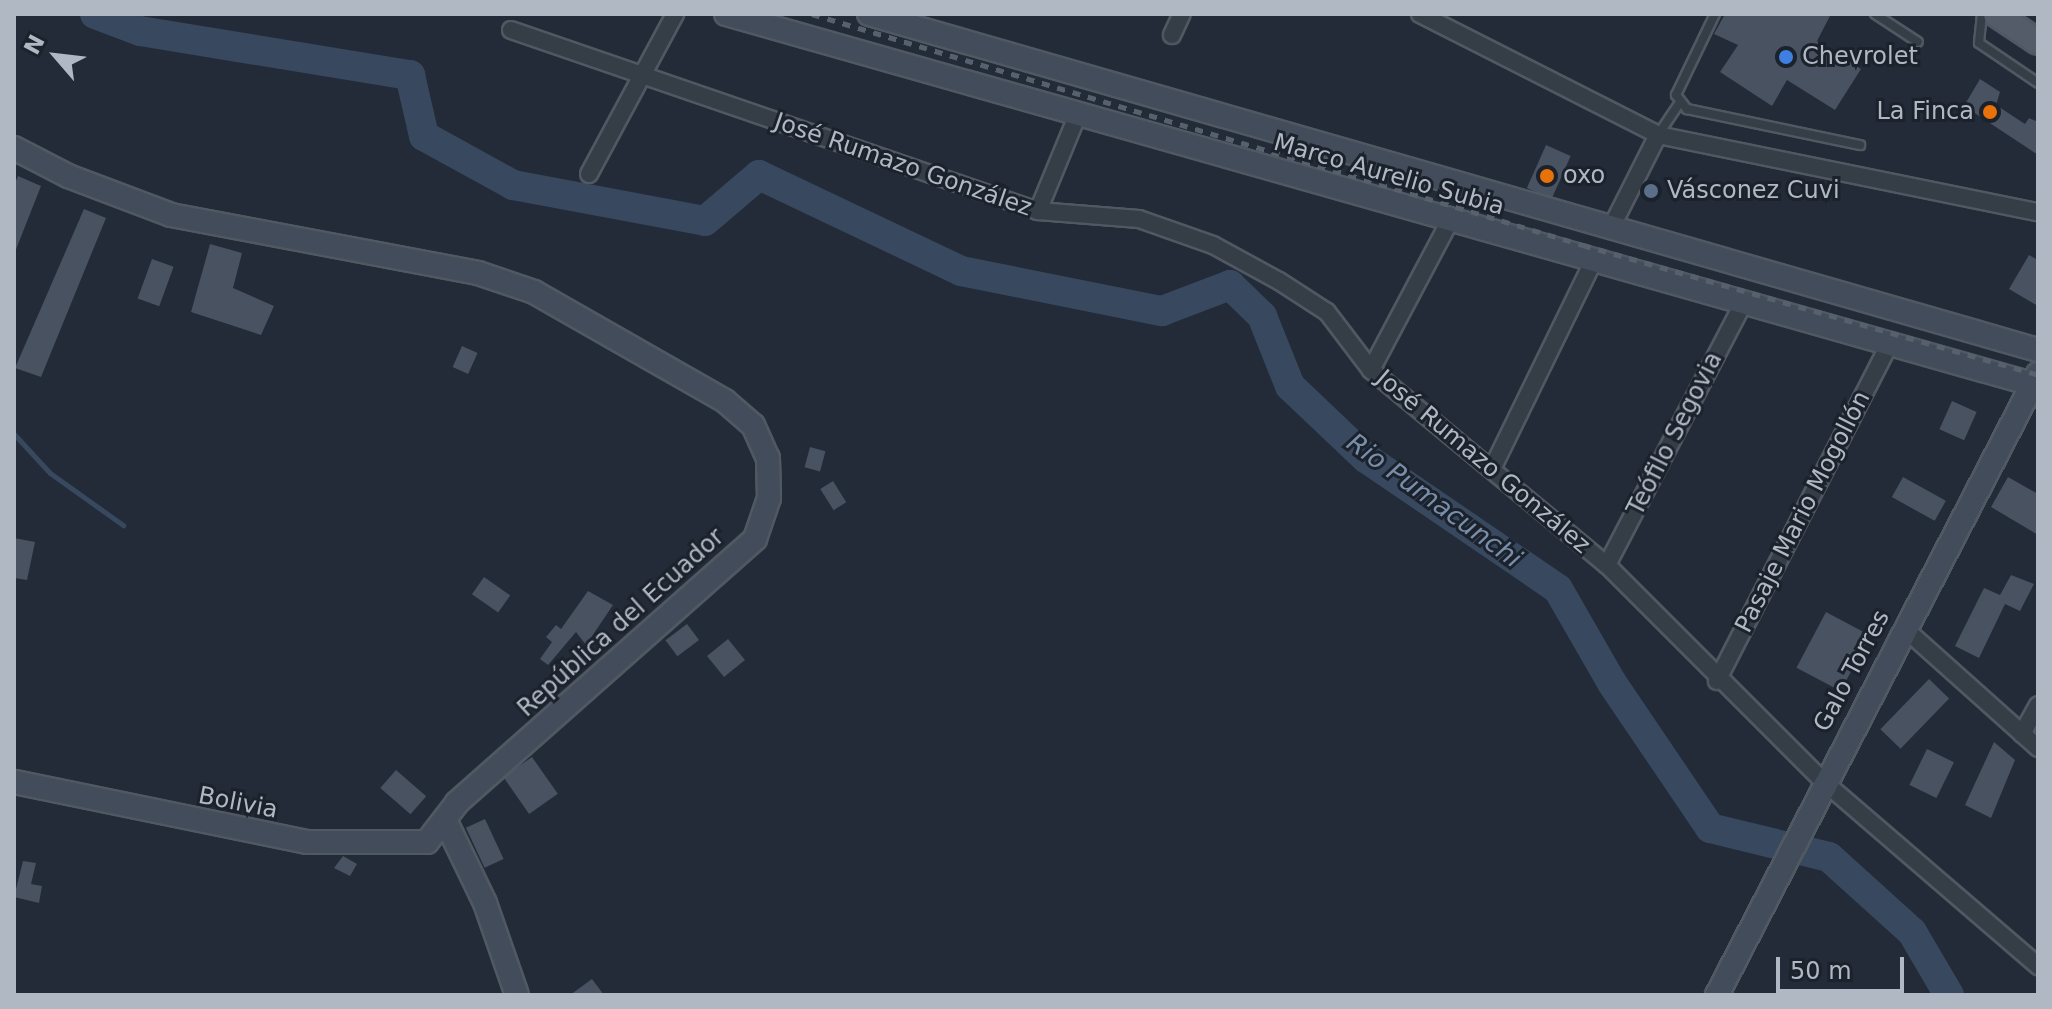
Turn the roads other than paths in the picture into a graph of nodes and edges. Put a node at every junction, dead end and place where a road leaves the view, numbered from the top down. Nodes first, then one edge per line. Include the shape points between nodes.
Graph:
1 (675, 14) edge
2 (726, 14) edge
3 (869, 14) edge
4 (1182, 14) edge
5 (1420, 14) edge
6 (1715, 14) edge
7 (1875, 14) edge
8 (1982, 14) edge
9 (1996, 14) edge
10 (511, 30) dead end
11 (1172, 35) dead end
12 (1918, 42) dead end
13 (2038, 42) edge
14 (640, 76) junction
15 (2038, 83) edge
16 (1680, 102) junction
17 (1078, 114) junction
18 (1658, 135) junction
19 (1860, 145) dead end
20 (14, 148) edge
21 (589, 174) dead end
22 (1038, 211) junction
23 (2038, 212) edge
24 (1451, 219) junction
25 (1611, 228) junction
26 (1594, 260) junction
27 (1744, 302) junction
28 (1890, 343) junction
29 (2038, 350) edge
30 (1371, 370) junction
31 (2034, 390) edge
32 (1493, 467) junction
33 (1607, 565) junction
34 (1904, 628) junction
35 (1717, 681) junction
36 (2038, 705) edge
37 (2022, 734) junction
38 (2038, 748) edge
39 (1823, 781) junction
40 (14, 782) edge
41 (446, 822) junction
42 (2038, 966) edge
43 (517, 995) edge
44 (1717, 995) edge

1 - 14 street
2 - 17 street, Marco Aurelio Subia
3 - 25 street, Marco Aurelio Subia
4 - 11 street
5 - 18 street
6 - 16 lane via 1676,95
7 - 12 lane
8 - 15 lane via 1979,43
9 - 13 main road
10 - 14 street, José Rumazo González
14 - 21 street
14 - 22 street, José Rumazo González
16 - 18 lane
16 - 19 lane via 1687,109
17 - 22 street
17 - 24 street, Marco Aurelio Subia
18 - 23 street
18 - 25 street
20 - 41 street, República del Ecuador via 68,176 171,215 478,273 534,292 725,401 753,425 768,458 769,498 755,539 457,803
22 - 30 street, José Rumazo González via 1139,219 1213,245 1327,312
24 - 26 street, Marco Aurelio Subia
24 - 30 street
25 - 29 street, Marco Aurelio Subia
26 - 27 street, Marco Aurelio Subia
26 - 32 street
27 - 28 street, Marco Aurelio Subia
27 - 33 street, Teófilo Segovia
28 - 31 street, Marco Aurelio Subia
28 - 35 street, Pasaje Mario Mogollón
30 - 32 street, José Rumazo González
31 - 34 street, Galo Torres
32 - 33 street, José Rumazo González
33 - 35 street, José Rumazo González
34 - 37 street
34 - 39 street, Galo Torres
35 - 39 street, José Rumazo González
36 - 37 street
37 - 38 street
39 - 42 street, José Rumazo González
39 - 44 street, Galo Torres
40 - 41 street, Bolivia via 307,842 400,846 427,842
41 - 43 street via 485,903

